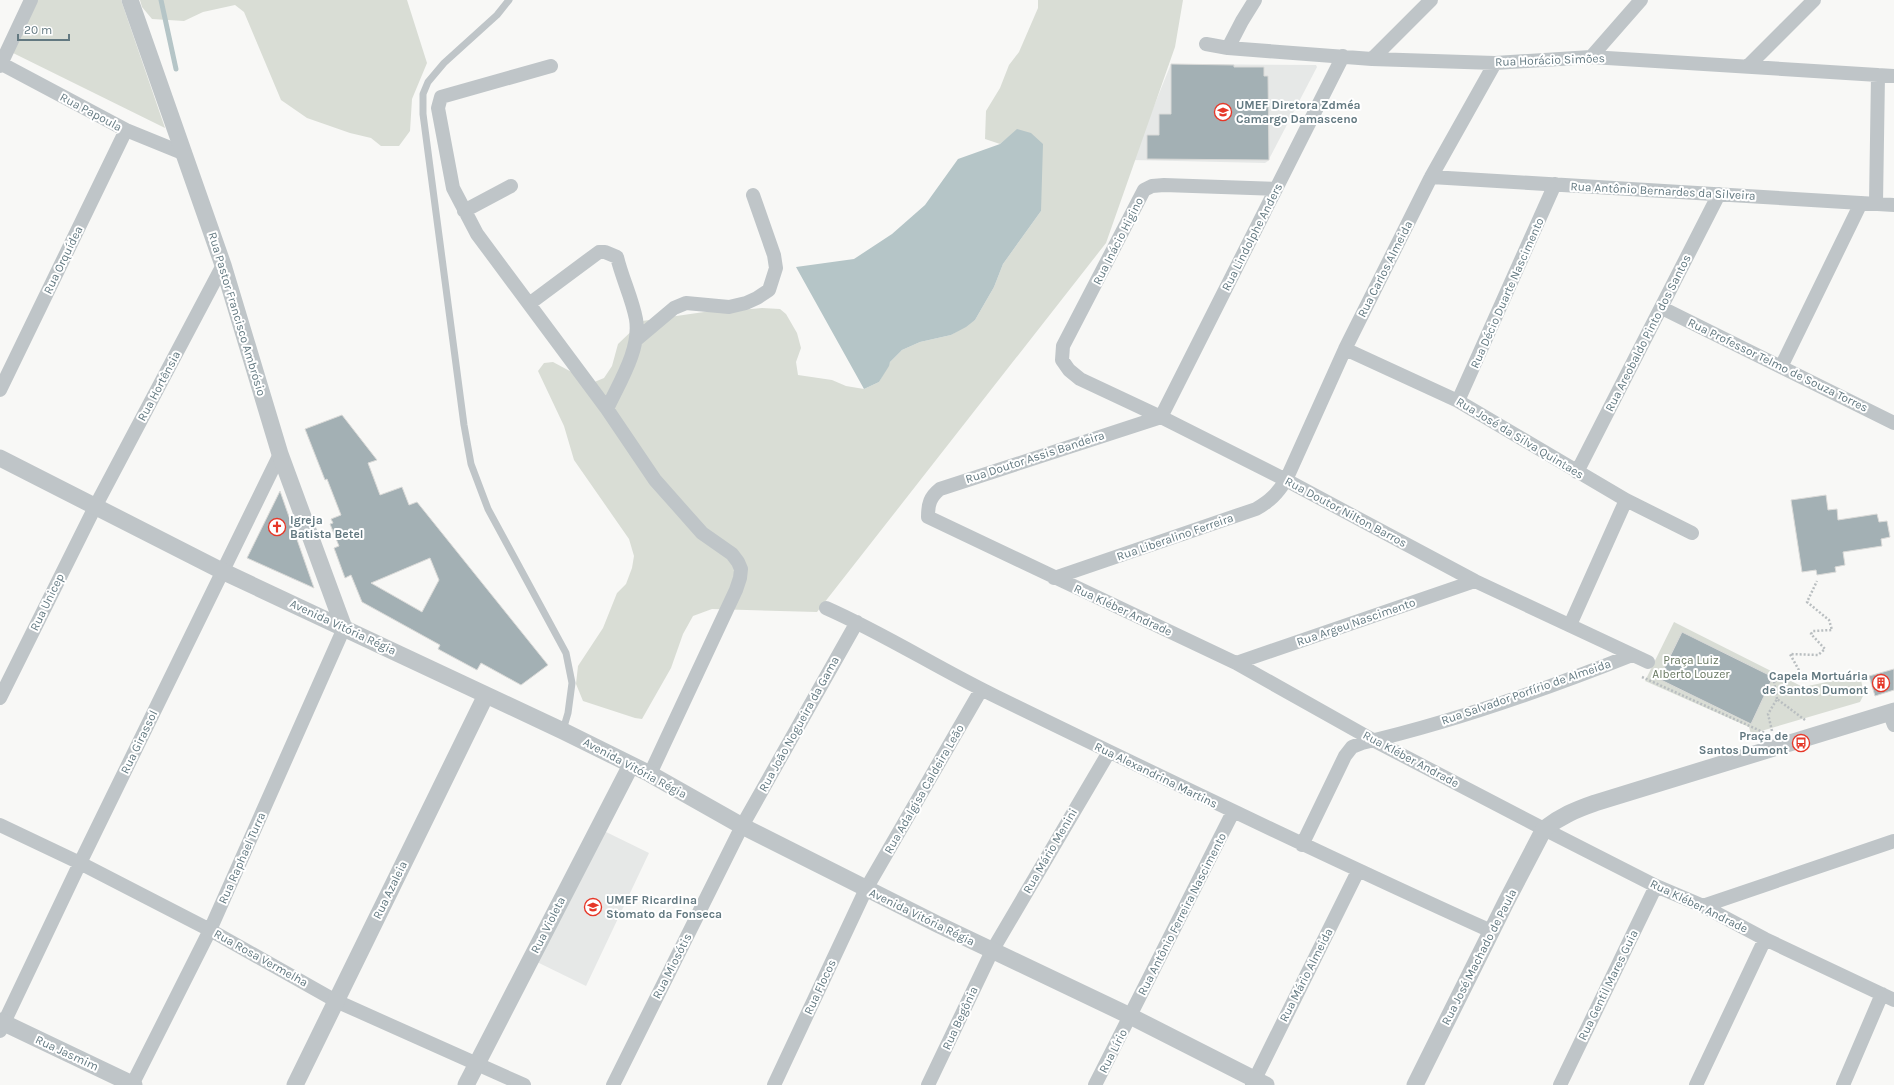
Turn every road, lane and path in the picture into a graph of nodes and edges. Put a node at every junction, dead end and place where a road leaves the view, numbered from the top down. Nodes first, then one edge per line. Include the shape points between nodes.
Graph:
1 (31, 0) edge
2 (130, 0) edge
3 (509, 0) edge
4 (1255, 0) edge
5 (1431, 0) edge
6 (1641, 0) edge
7 (1814, 0) edge
8 (1206, 44) dead end
9 (1228, 48) junction
10 (1343, 56) junction
11 (1592, 57) junction
12 (1372, 59) junction
13 (1494, 62) junction
14 (0, 64) edge
15 (551, 66) dead end
16 (1747, 67) junction
17 (1878, 76) junction
18 (1894, 76) edge
19 (126, 130) junction
20 (185, 154) junction
21 (1431, 177) junction
22 (1556, 184) junction
23 (511, 186) dead end
24 (1276, 189) junction
25 (1719, 194) junction
26 (753, 195) dead end
27 (1861, 203) junction
28 (1876, 203) junction
29 (1894, 205) edge
30 (464, 211) junction
31 (224, 265) junction
32 (528, 304) junction
33 (1662, 308) junction
34 (636, 340) junction
35 (1064, 346) joint
36 (1345, 349) junction
37 (1781, 367) junction
38 (0, 390) edge
39 (1458, 401) junction
40 (607, 409) junction
41 (1161, 417) junction
42 (1893, 419) edge
43 (280, 454) junction
44 (0, 458) edge
45 (1577, 472) junction
46 (1286, 480) junction
47 (1626, 500) junction
48 (95, 507) junction
49 (928, 517) joint
50 (1692, 533) dead end
51 (222, 571) junction
52 (1054, 578) junction
53 (1476, 581) junction
54 (1817, 581) dead end
55 (826, 608) dead end
56 (857, 622) junction
57 (1570, 625) junction
58 (344, 628) junction
59 (1632, 655) junction
60 (1648, 662) joint
61 (1236, 663) junction
62 (981, 690) junction
63 (486, 695) junction
64 (0, 698) edge
65 (1777, 699) junction
66 (1892, 716) edge
67 (1800, 723) dead end
68 (1779, 729) dead end
69 (563, 731) junction
70 (1772, 731) junction
71 (1765, 733) junction
72 (1373, 740) junction
73 (1789, 743) junction
74 (1109, 752) junction
75 (631, 765) junction
76 (650, 774) junction
77 (1233, 812) junction
78 (0, 825) edge
79 (742, 826) junction
80 (1544, 829) junction
81 (1894, 841) edge
82 (1302, 844) junction
83 (80, 863) junction
84 (1358, 871) junction
85 (1656, 886) junction
86 (866, 889) junction
87 (1703, 906) junction
88 (210, 930) junction
89 (1491, 931) junction
90 (1765, 939) junction
91 (992, 951) junction
92 (1888, 997) edge
93 (336, 1001) junction
94 (1130, 1016) junction
95 (1, 1025) edge
96 (477, 1063) junction
97 (1257, 1083) edge
98 (133, 1085) edge
99 (295, 1085) edge
100 (466, 1085) edge
101 (524, 1085) edge
102 (613, 1085) edge
103 (774, 1085) edge
104 (928, 1085) edge
105 (1095, 1085) edge
106 (1415, 1085) edge
107 (1560, 1085) edge
108 (1696, 1085) edge
109 (1843, 1085) edge

1 - 14 street
2 - 20 street, Rua Pastor Francisco Ambrósio
3 - 69 lane via 497,15 444,63 428,82 423,94 423,114 471,464 488,508 566,653 572,684
4 - 9 street
5 - 12 street
6 - 11 street
7 - 16 street
8 - 9 street, Rua Horácio Simões
9 - 10 street, Rua Horácio Simões
10 - 12 street, Rua Horácio Simões
10 - 24 street, Rua Lindolphe Anders
11 - 13 street, Rua Horácio Simões
11 - 16 street, Rua Horácio Simões
12 - 13 street, Rua Horácio Simões
13 - 21 street, Rua Carlos Almeida
14 - 19 street, Rua Papoula
15 - 30 street via 440,97 438,108 453,188
16 - 17 street, Rua Horácio Simões
17 - 18 street, Rua Horácio Simões
17 - 28 street
19 - 20 street, Rua Papoula
19 - 38 street, Rua Orquídea
20 - 31 street, Rua Pastor Francisco Ambrósio
21 - 22 street, Rua Antônio Bernardes da Silveira
21 - 36 street, Rua Carlos Almeida
22 - 25 street, Rua Antônio Bernardes da Silveira
22 - 39 street, Rua Décio Duarte Nascimento
23 - 30 street
24 - 35 street, Rua Inácio Higino via 1164,185 1144,190
24 - 41 street, Rua Lindolphe Anders
25 - 27 street, Rua Antônio Bernardes da Silveira
25 - 33 street, Rua Areobaldo Pinto dos Santos
26 - 34 street via 774,255 776,268 769,290 746,304 730,307 686,304 674,308
27 - 28 street, Rua Antônio Bernardes da Silveira
27 - 37 street
28 - 29 street, Rua Antônio Bernardes da Silveira
30 - 32 street via 477,234
31 - 43 street, Rua Pastor Francisco Ambrósio
31 - 48 street, Rua Hortênsia
32 - 34 street via 592,255 605,252 617,257 636,320
32 - 40 street
33 - 37 street, Rua Professor Telmo de Souza Torres
33 - 45 street, Rua Areobaldo Pinto dos Santos
34 - 40 street
35 - 41 street, Rua Doutor Nilton Barros via 1062,360 1080,379
36 - 39 street, Rua José da Silva Quintaes
36 - 46 street, Rua Carlos Almeida
37 - 42 street, Rua Professor Telmo de Souza Torres
39 - 45 street, Rua José da Silva Quintaes
40 - 76 street via 655,480 702,533 732,554 741,569 736,590
41 - 46 street, Rua Doutor Nilton Barros
41 - 49 street, Rua Doutor Assis Bandeira via 940,489 932,496 928,506
43 - 51 street, Rua Girassol
43 - 58 street, Rua Pastor Francisco Ambrósio
44 - 48 street, Avenida Vitória Régia
45 - 47 street, Rua José da Silva Quintaes
46 - 52 street, Rua Liberalino Ferreira via 1269,502 1256,509
46 - 53 street, Rua Doutor Nilton Barros
47 - 50 street, Rua José da Silva Quintaes
47 - 57 street
48 - 51 street, Avenida Vitória Régia
48 - 64 street, Rua Unicep
49 - 52 street, Rua Kléber Andrade
51 - 58 street, Avenida Vitória Régia
51 - 83 street, Rua Girassol
52 - 61 street, Rua Kléber Andrade
53 - 57 street, Rua Doutor Nilton Barros
53 - 61 street, Rua Argeu Nascimento
54 - 65 path via 1807,602 1829,620 1832,630 1813,631 1811,634 1825,649 1818,655 1790,654 1800,672 1774,680
55 - 56 street, Rua Alexandrina Martins
56 - 62 street, Rua Alexandrina Martins
56 - 79 street, Rua João Nogueira da Gama
57 - 59 street, Rua Doutor Nilton Barros
58 - 63 street, Avenida Vitória Régia
58 - 88 street, Rua Raphael Turra
59 - 60 street, Rua Doutor Nilton Barros
59 - 72 street, Rua Salvador Porfírio de Almeida via 1474,712
60 - 71 path via 1640,676
61 - 72 street, Rua Kléber Andrade
62 - 74 street, Rua Alexandrina Martins
62 - 86 street, Rua Adalgisa Caldeira Leão
63 - 69 street, Avenida Vitória Régia
63 - 93 street, Rua Azaleia
65 - 67 path via 1806,721
65 - 70 path via 1768,714
66 - 73 street
68 - 70 path
69 - 75 street, Avenida Vitória Régia
70 - 71 path
71 - 73 path
72 - 80 street, Rua Kléber Andrade
72 - 82 street, Rua Salvador Porfírio de Almeida via 1352,747 1345,756
73 - 80 street via 1569,812
74 - 77 street, Rua Alexandrina Martins
74 - 91 street, Rua Mário Menini
75 - 76 street, Avenida Vitória Régia
75 - 96 street, Rua Violeta
76 - 79 street, Avenida Vitória Régia
77 - 82 street, Rua Alexandrina Martins
77 - 94 street, Rua Antônio Ferreira Nascimento
78 - 83 street, Rua Rosa Vermelha
79 - 86 street, Avenida Vitória Régia
79 - 102 street, Rua Miosótis
80 - 85 street, Rua Kléber Andrade
80 - 89 street, Rua José Machado de Paula
81 - 87 street
82 - 84 street, Rua Alexandrina Martins
83 - 88 street, Rua Rosa Vermelha
83 - 95 street, Rua Girassol
84 - 89 street, Rua Alexandrina Martins
84 - 97 street, Rua Mário Almeida
85 - 87 street, Rua Kléber Andrade
85 - 107 street, Rua Gentil Mares Guia
86 - 91 street, Avenida Vitória Régia
86 - 103 street, Rua Flocos
87 - 90 street, Rua Kléber Andrade
88 - 93 street, Rua Rosa Vermelha
88 - 98 street, Rua Raphael Turra
89 - 106 street, Rua José Machado de Paula
90 - 92 street, Rua Kléber Andrade
90 - 108 street
91 - 94 street, Avenida Vitória Régia
91 - 104 street, Rua Begônia
92 - 109 street
93 - 96 street, Rua Rosa Vermelha
93 - 99 street, Rua Azaleia
94 - 97 street, Avenida Vitória Régia
94 - 105 street, Rua Lírio
95 - 98 street, Rua Jasmim
96 - 100 street, Rua Violeta
96 - 101 street, Rua Rosa Vermelha

